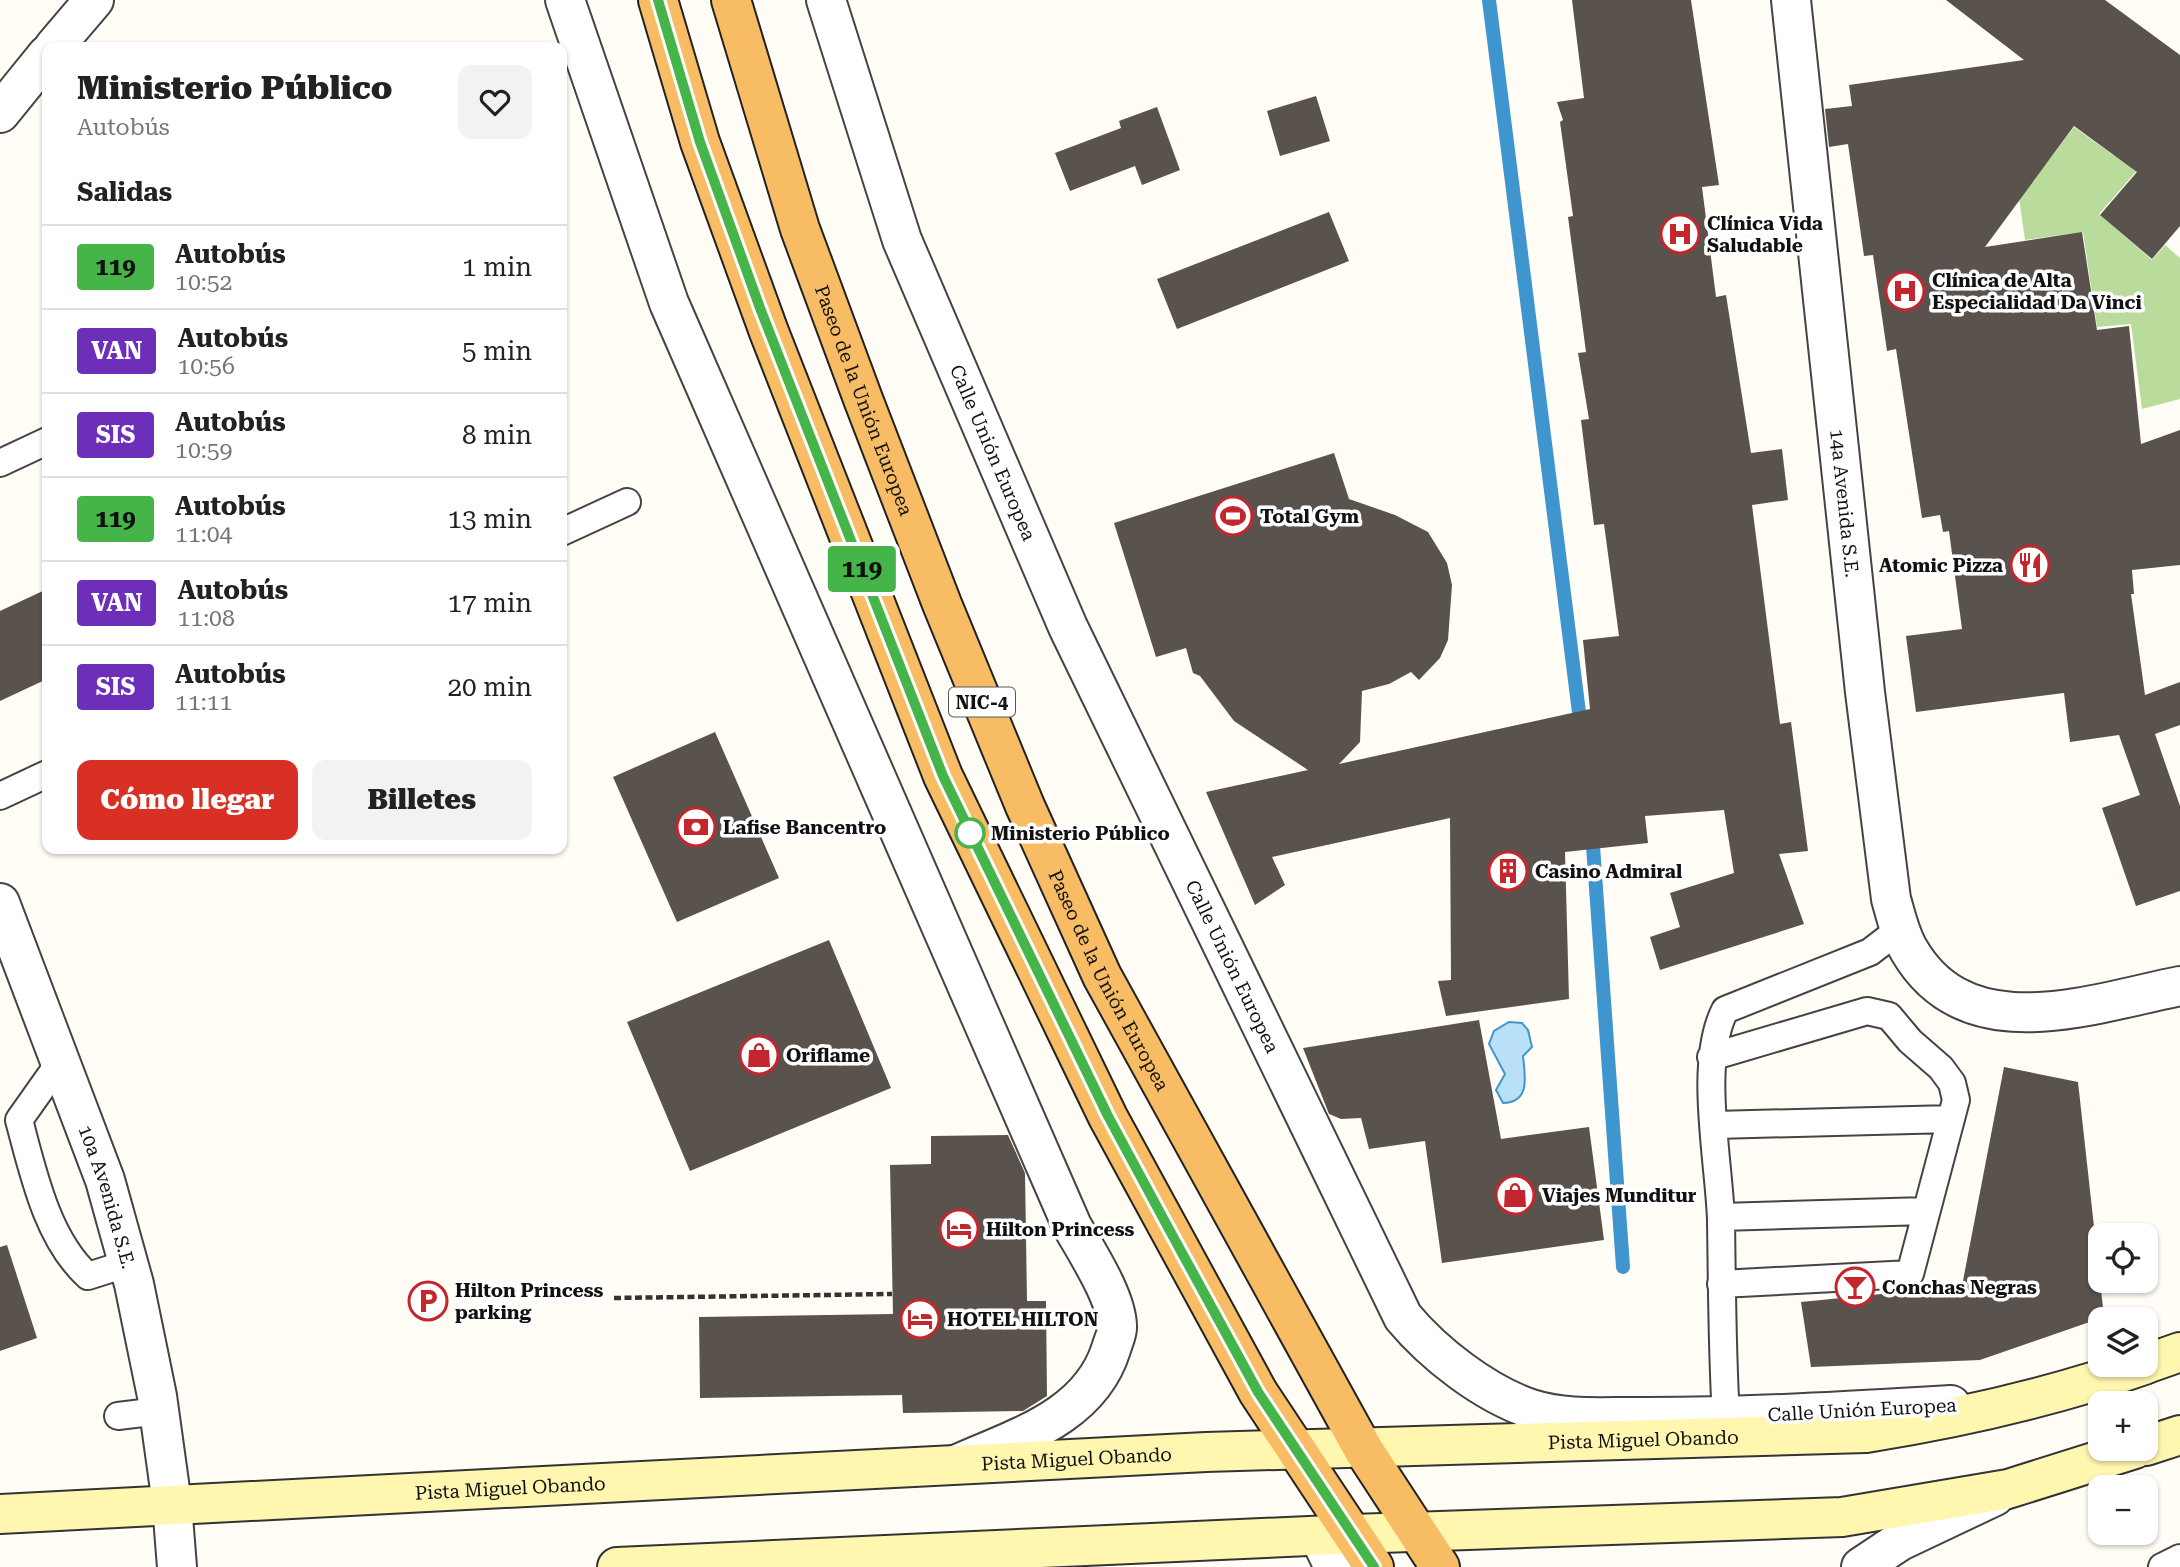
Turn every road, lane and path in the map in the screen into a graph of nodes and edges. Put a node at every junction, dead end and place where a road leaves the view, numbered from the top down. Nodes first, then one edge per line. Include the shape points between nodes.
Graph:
1 (94, 0) edge
2 (565, 0) edge
3 (658, 0) edge
4 (709, 0) edge
5 (731, 0) edge
6 (827, 0) edge
7 (1791, 0) edge
8 (60, 42) edge
9 (42, 64) edge
10 (0, 113) edge
11 (778, 155) junction
12 (42, 443) edge
13 (0, 463) edge
14 (627, 502) dead end
15 (567, 530) edge
16 (42, 776) edge
17 (0, 796) edge
18 (1, 907) edge
19 (1900, 929) junction
20 (2180, 986) edge
21 (1711, 1057) junction
22 (60, 1062) junction
23 (1951, 1119) junction
24 (1715, 1125) junction
25 (1926, 1212) junction
26 (1721, 1217) junction
27 (128, 1263) junction
28 (1721, 1284) junction
29 (892, 1294) dead end
30 (614, 1298) dead end
31 (2180, 1352) edge
32 (2158, 1360) edge
33 (2110, 1377) edge
34 (2030, 1401) junction
35 (159, 1411) junction
36 (118, 1416) dead end
37 (1726, 1417) junction
38 (2180, 1435) edge
39 (2158, 1442) edge
40 (1294, 1450) junction
41 (1363, 1450) junction
42 (2098, 1461) edge
43 (960, 1463) junction
44 (2008, 1489) junction
45 (172, 1504) junction
46 (0, 1514) edge
47 (1416, 1532) junction
48 (1335, 1546) edge
49 (2180, 1558) edge
50 (177, 1567) edge
51 (617, 1567) edge
52 (1374, 1567) edge
53 (1440, 1567) edge
54 (1861, 1567) edge
55 (2162, 1567) edge

1 - 8 street
2 - 43 street via 669,303 1072,1226 1109,1295 1117,1328 1104,1372 1091,1389 1055,1420
3 - 40 highway, NIC-4 via 700,142 764,319 943,776 1108,1116 1251,1380
4 - 11 highway via 738,86
5 - 11 highway, Paseo de la Unión Europea / NIC-4
6 - 37 street, Calle Unión Europea via 902,240 1068,627 1403,1317 1453,1366 1530,1409 1568,1417
7 - 19 street, 14a Avenida S.E. via 1865,692 1891,899
9 - 10 street
11 - 41 highway, Paseo de la Unión Europea / NIC-4 via 800,229 863,399 1025,806 1102,976
12 - 13 lane
14 - 15 lane
16 - 17 lane
18 - 22 street, 10a Avenida S.E.
19 - 20 street, 14a Avenida S.E. via 1909,951 1944,991 1989,1011 2037,1014
19 - 21 lane via 1870,951 1725,1010 1715,1030
21 - 23 lane via 1867,1011 1889,1016 1952,1083 1956,1100
21 - 24 lane
22 - 27 street, 10a Avenida S.E. via 105,1180
22 - 27 lane via 19,1120 34,1178 70,1259 88,1276
23 - 24 lane
23 - 25 lane
24 - 26 lane
25 - 26 lane
25 - 28 lane via 1910,1274
26 - 28 lane
27 - 35 street, 10a Avenida S.E.
28 - 37 lane
29 - 30 path
31 - 32 main road, Pista Miguel Obando
33 - 34 main road, Pista Miguel Obando
34 - 37 street, Calle Unión Europea
34 - 41 main road, Pista Miguel Obando via 1866,1433
35 - 36 lane
35 - 45 street, 10a Avenida S.E.
38 - 39 main road
40 - 41 main road, Pista Miguel Obando
40 - 43 main road, Pista Miguel Obando
40 - 48 highway, NIC-4
41 - 47 highway, Paseo de la Unión Europea / NIC-4
42 - 44 main road
43 - 45 main road, Pista Miguel Obando
44 - 47 main road via 1842,1517
44 - 54 street via 1900,1541
45 - 46 main road, Pista Miguel Obando
45 - 50 street, 10a Avenida S.E.
47 - 48 main road
47 - 53 highway, Paseo de la Unión Europea / NIC-4
48 - 51 main road
48 - 52 highway, NIC-4
49 - 55 lane

